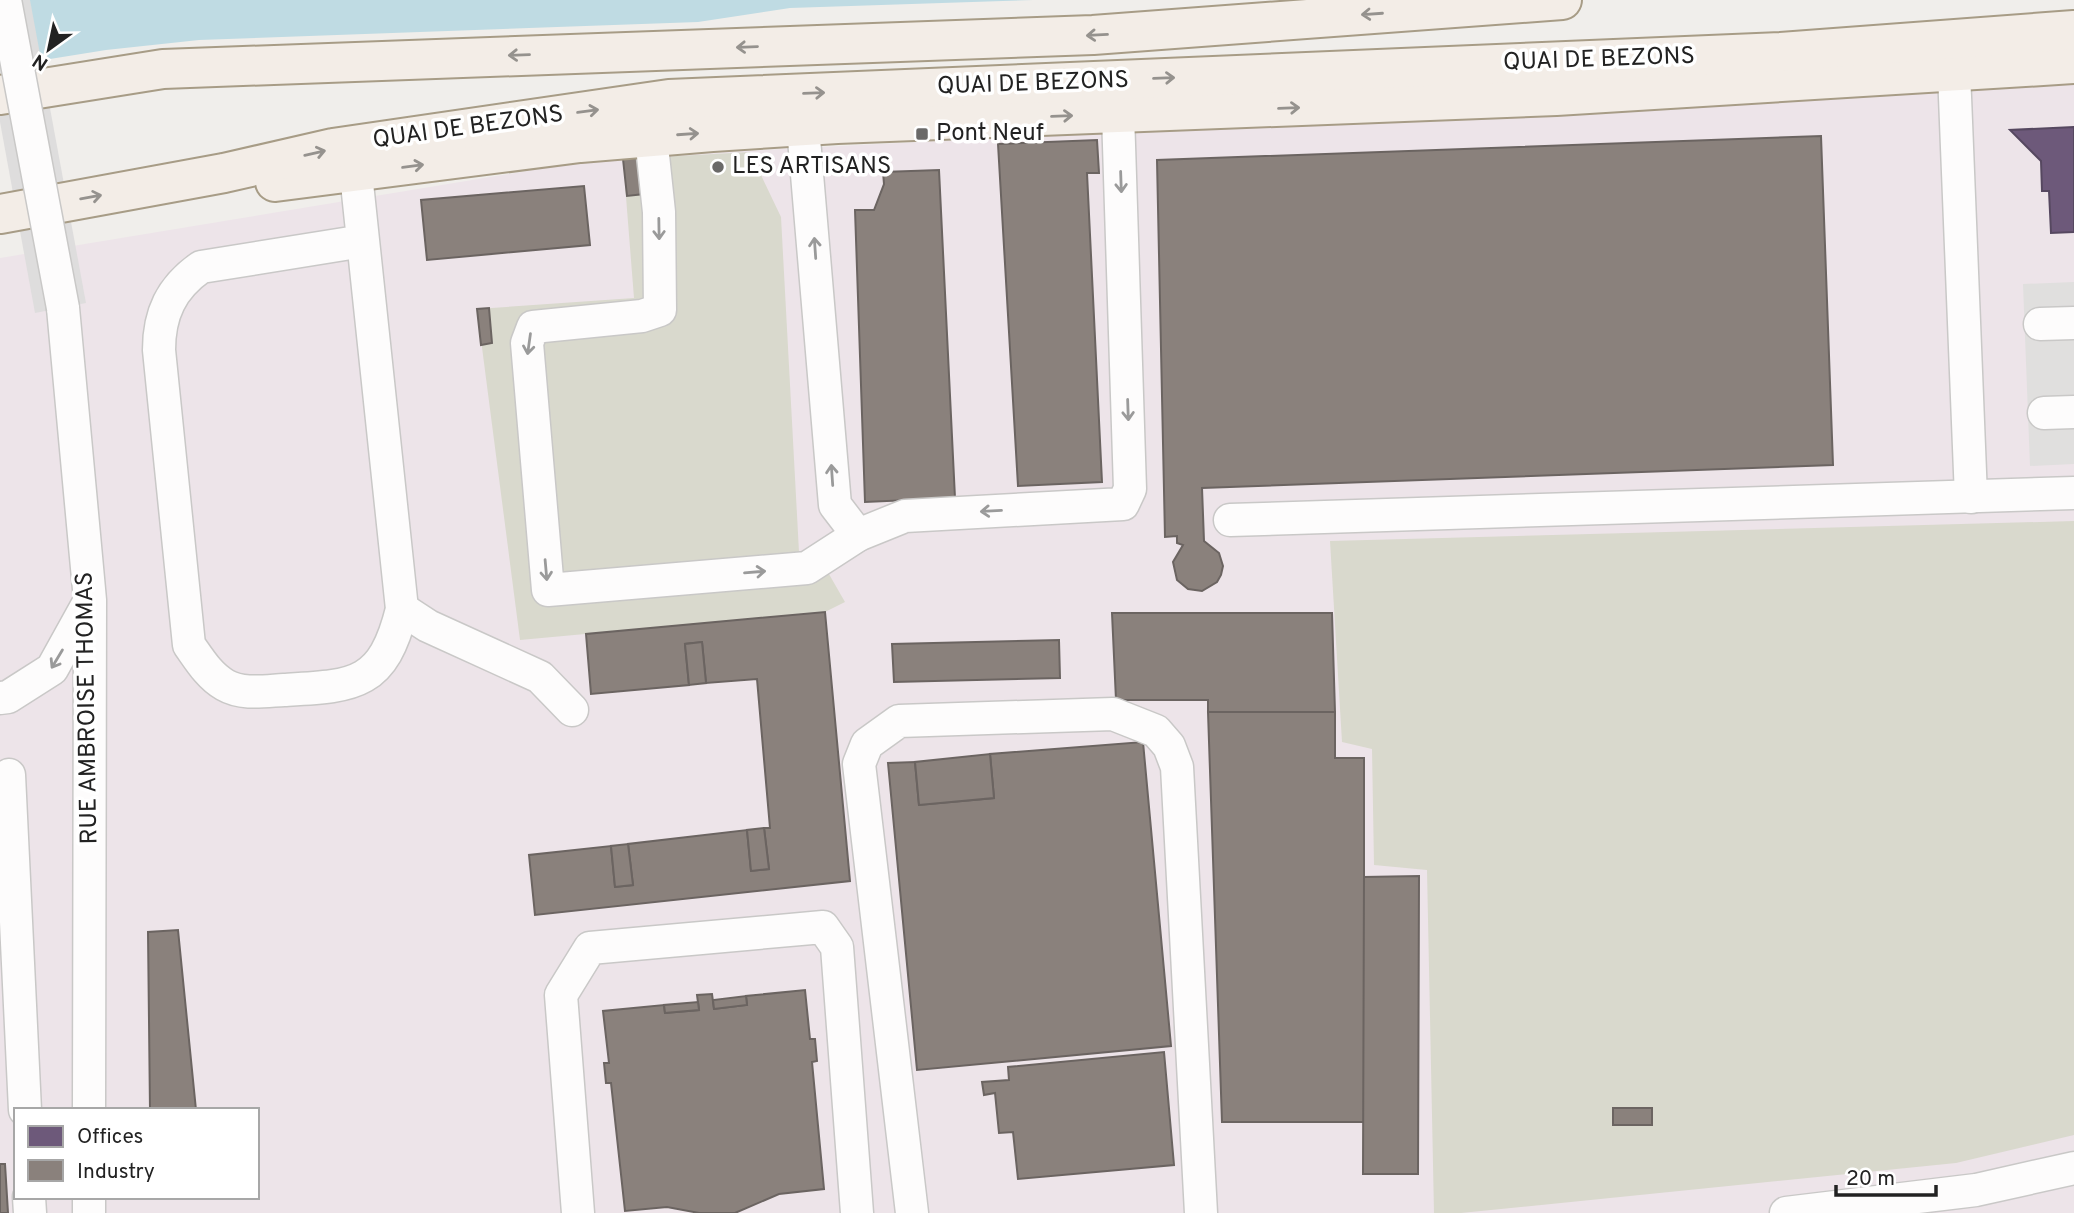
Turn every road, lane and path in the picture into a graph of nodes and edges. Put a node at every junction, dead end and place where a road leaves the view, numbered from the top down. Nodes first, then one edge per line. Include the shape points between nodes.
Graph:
1 (5, 0) edge
2 (1563, 0) edge
3 (2074, 30) edge
4 (2074, 64) edge
5 (1954, 72) junction
6 (0, 95) edge
7 (1118, 114) junction
8 (803, 127) junction
9 (651, 137) junction
10 (224, 173) junction
11 (356, 174) junction
12 (0, 214) edge
13 (363, 241) junction
14 (2074, 323) edge
15 (2040, 324) dead end
16 (2074, 493) edge
17 (1970, 497) junction
18 (1230, 520) dead end
19 (858, 535) junction
20 (90, 600) junction
21 (402, 608) junction
22 (0, 698) edge
23 (572, 710) dead end
24 (9, 775) dead end
25 (25, 1108) edge
26 (89, 1108) edge
27 (2074, 1168) edge
28 (1938, 1204) edge
29 (578, 1213) edge
30 (857, 1213) edge
31 (912, 1213) edge
32 (1201, 1213) edge
33 (1786, 1213) edge

1 - 20 street, RUE AMBROISE THOMAS, bridge via 63,308
2 -> 6 main road, QUAI DE BEZONS via 1093,35 163,69
10 -> 3 main road, QUAI DE BEZONS via 333,148 669,99 1768,53
4 - 5 main road
7 -> 5 main road via 1570,96
5 - 17 street
8 -> 7 main road
7 -> 19 street via 1130,489 1123,504 905,516
9 -> 8 main road
19 -> 8 street via 835,505
11 -> 9 main road
9 -> 19 street via 659,212 660,310 642,316 533,327 527,343 548,590 807,568
10 - 11 main road via 282,183
12 -> 10 main road, QUAI DE BEZONS
11 - 13 street
13 - 21 street
13 - 21 street via 201,267 182,280 169,300 159,327 159,350 184,622 188,645 226,686 249,692 329,688 365,678 385,656
14 - 15 street
16 - 17 street
17 - 18 street
20 -> 22 street via 52,669
20 - 26 street, RUE AMBROISE THOMAS
21 - 23 street via 428,626 540,677
24 - 25 street
27 - 28 street via 1976,1190
28 - 33 street
29 - 30 street via 561,995 590,948 822,927 837,947
31 - 32 street via 859,764 867,744 899,721 1113,714 1156,731 1177,767

